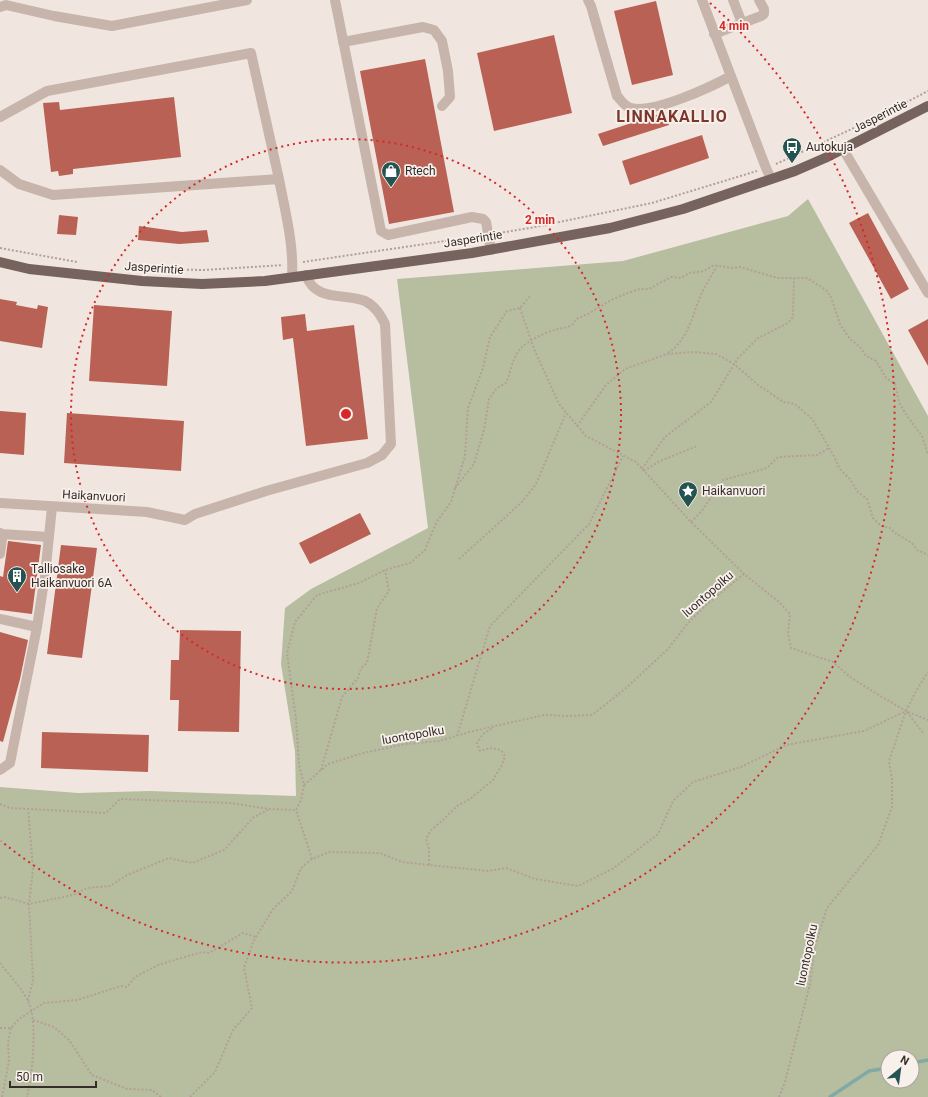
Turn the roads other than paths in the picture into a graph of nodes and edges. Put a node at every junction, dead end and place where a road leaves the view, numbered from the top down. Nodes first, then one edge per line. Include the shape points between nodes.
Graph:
1 (247, 0) edge
2 (335, 0) edge
3 (588, 0) edge
4 (702, 0) edge
5 (733, 0) edge
6 (759, 0) edge
7 (0, 7) edge
8 (742, 24) junction
9 (714, 34) junction
10 (343, 42) junction
11 (731, 76) junction
12 (442, 106) dead end
13 (928, 106) edge
14 (0, 117) edge
15 (843, 149) junction
16 (0, 170) edge
17 (279, 179) junction
18 (771, 179) junction
19 (491, 250) junction
20 (0, 262) edge
21 (306, 275) junction
22 (292, 276) junction
23 (928, 293) edge
24 (0, 503) edge
25 (52, 507) junction
26 (1, 534) edge
27 (49, 537) junction
28 (0, 554) edge
29 (0, 619) edge
30 (37, 627) junction
31 (0, 770) edge

1 - 7 street via 112,26 6,5
2 - 10 street
3 - 11 street via 617,96 630,108 643,109 663,104 708,88
4 - 9 street
5 - 8 street
6 - 8 street via 764,14
8 - 9 street
9 - 11 street
10 - 12 street via 423,27 434,30 442,41 448,71 450,97
10 - 19 street via 381,230 388,235 472,217 486,222
11 - 18 street
13 - 15 main road, Jasperintie
14 - 17 street via 47,91 251,53
15 - 18 main road, Jasperintie
15 - 23 street
16 - 17 street via 19,184 53,195
17 - 22 street via 290,236
18 - 19 main road, Jasperintie via 683,209 610,228
19 - 21 main road, Jasperintie
20 - 22 main road, Jasperintie via 29,269 142,281 202,284 265,281
21 - 22 main road, Jasperintie
21 - 25 street, Haikanvuori via 308,283 321,293 364,301 374,307 385,324 391,444 382,455 367,464 266,491 195,514 185,520 147,512
24 - 25 street, Haikanvuori
25 - 27 street
26 - 27 street
26 - 28 street
27 - 30 street
29 - 30 street
30 - 31 street via 10,763

